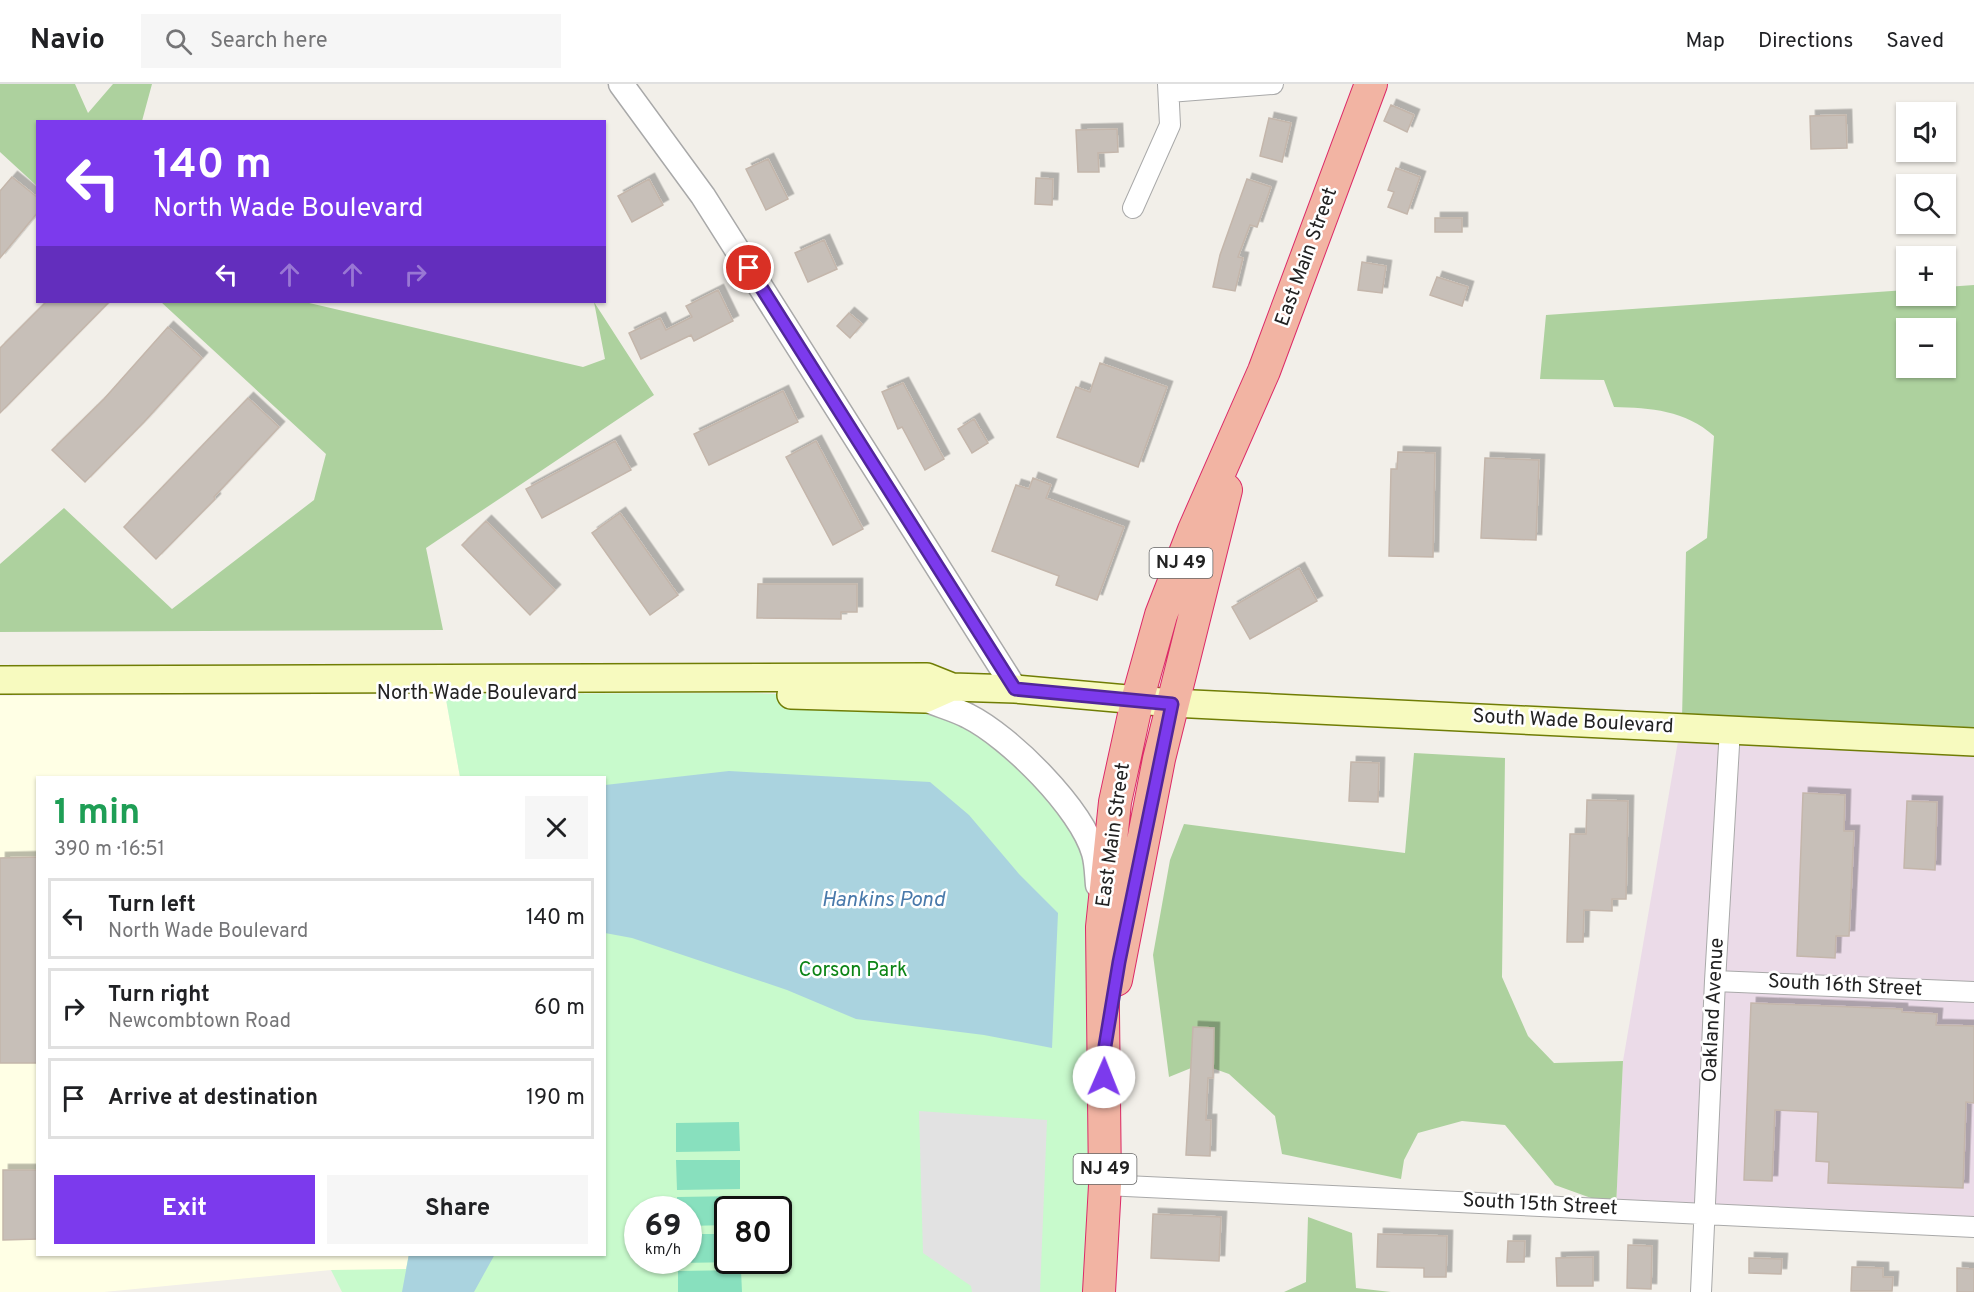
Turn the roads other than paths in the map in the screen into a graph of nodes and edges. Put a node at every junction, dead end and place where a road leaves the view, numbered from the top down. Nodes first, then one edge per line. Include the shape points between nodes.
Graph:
1 (621, 84) edge
2 (1273, 84) edge
3 (1371, 84) edge
4 (1169, 88) edge
5 (1133, 208) dead end
6 (1239, 429) junction
7 (0, 680) edge
8 (952, 687) junction
9 (1015, 689) junction
10 (0, 696) edge
11 (925, 699) junction
12 (1137, 701) junction
13 (1172, 704) junction
14 (1730, 729) junction
15 (1974, 742) edge
16 (1102, 927) junction
17 (1715, 981) junction
18 (1974, 992) edge
19 (1105, 1046) junction
20 (1105, 1185) junction
21 (1705, 1213) junction
22 (1974, 1227) edge
23 (1100, 1292) edge
24 (1701, 1292) edge

1 - 9 street via 703,196
2 - 4 street
3 - 6 highway, East Main Street / NJ 49
4 - 5 street via 1170,124
6 - 12 highway, East Main Street / NJ 49 via 1161,615
6 - 13 highway, East Main Street / NJ 49 via 1217,534
7 - 8 main road, North Wade Boulevard via 927,676
8 - 9 main road, North Wade Boulevard
8 - 11 main road, North Wade Boulevard
9 - 12 main road, North Wade Boulevard
10 - 11 main road, North Wade Boulevard via 751,693
11 - 16 street via 967,715 990,729 1059,794 1094,853
12 - 13 main road, North Wade Boulevard
12 - 16 highway, East Main Street / NJ 49 via 1115,802
13 - 14 main road, South Wade Boulevard
13 - 19 highway, East Main Street / NJ 49
14 - 15 main road, South Wade Boulevard
14 - 17 street, Oakland Avenue
16 - 19 highway, East Main Street / NJ 49
17 - 18 street, South 16th Street
17 - 21 street, Oakland Avenue
19 - 20 highway, East Main Street / NJ 49
20 - 21 street, South 15th Street
20 - 23 highway, East Main Street / NJ 49
21 - 22 street, South 15th Street
21 - 24 street, Oakland Avenue

